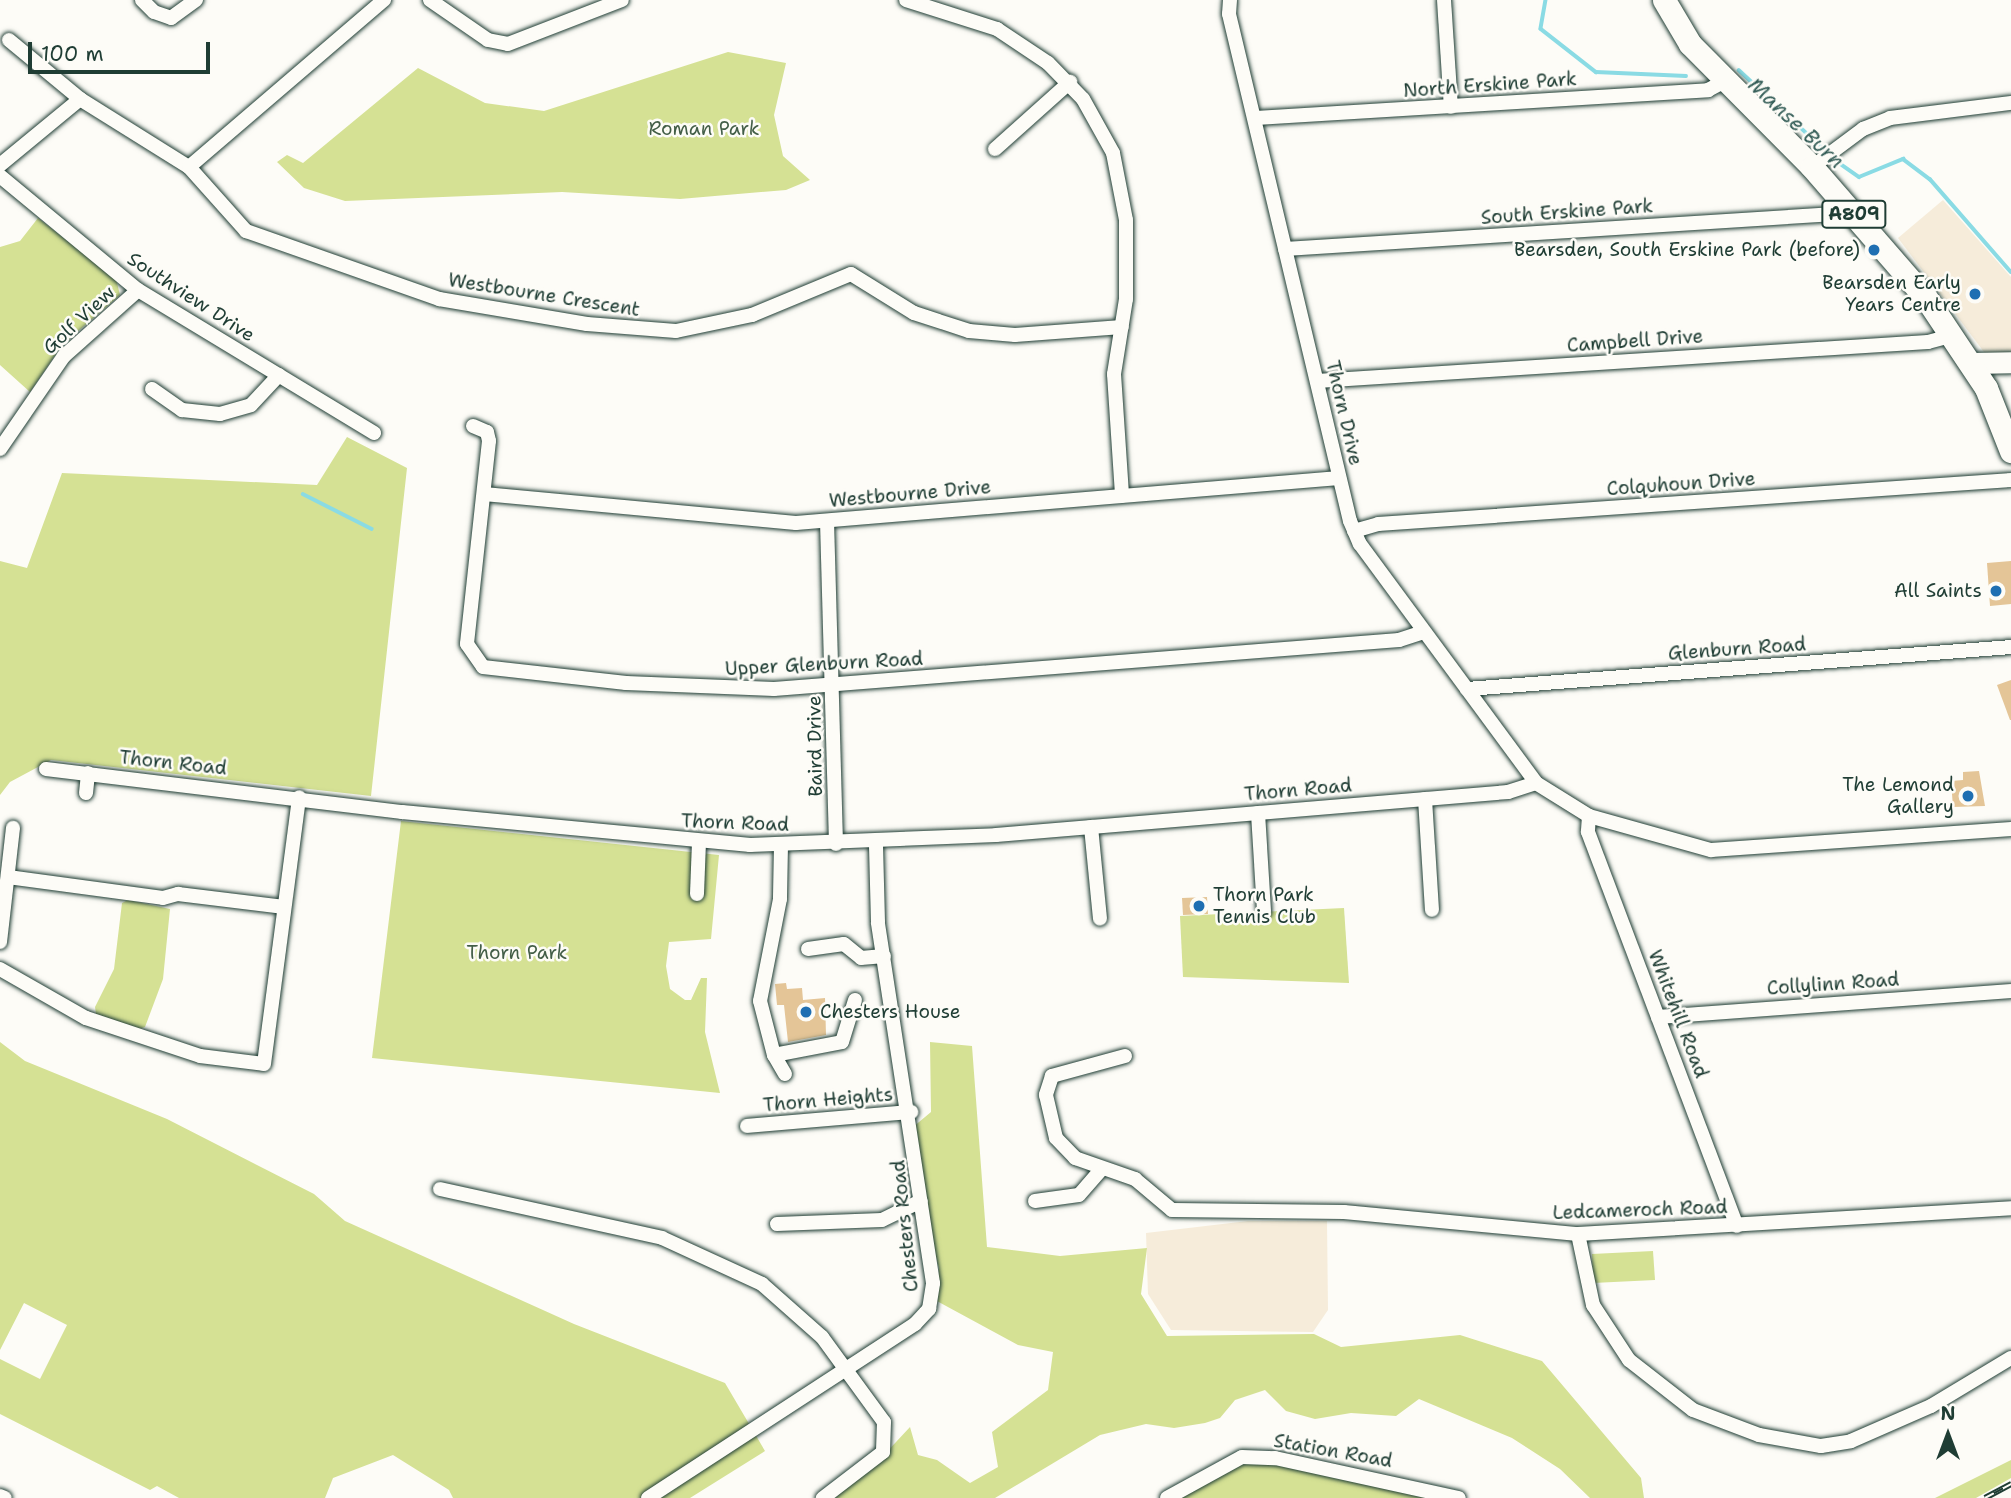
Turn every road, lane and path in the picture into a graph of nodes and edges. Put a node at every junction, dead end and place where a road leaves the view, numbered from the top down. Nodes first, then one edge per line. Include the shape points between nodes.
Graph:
1 (142, 0) edge
2 (196, 0) edge
3 (384, 0) edge
4 (430, 0) edge
5 (622, 0) edge
6 (1220, 0) edge
7 (1444, 0) edge
8 (1664, 0) edge
9 (912, 1) edge
10 (366, 6) edge
11 (1230, 7) edge
12 (9, 40) dead end
13 (1725, 81) junction
14 (1070, 82) junction
15 (80, 99) junction
16 (2011, 103) edge
17 (1451, 107) junction
18 (1256, 118) junction
19 (995, 149) dead end
20 (1822, 159) junction
21 (0, 165) edge
22 (190, 167) junction
23 (0, 176) edge
24 (1849, 208) junction
25 (1285, 249) junction
26 (138, 290) junction
27 (1122, 327) junction
28 (1954, 335) junction
29 (2011, 362) edge
30 (1972, 363) junction
31 (279, 375) junction
32 (1317, 381) junction
33 (152, 389) dead end
34 (473, 426) dead end
35 (374, 433) dead end
36 (0, 449) edge
37 (2011, 451) edge
38 (1339, 478) junction
39 (2011, 480) edge
40 (484, 494) junction
41 (1122, 496) junction
42 (827, 521) junction
43 (1354, 531) junction
44 (1423, 632) junction
45 (2011, 647) edge
46 (833, 686) junction
47 (1467, 688) junction
48 (46, 768) dead end
49 (88, 773) junction
50 (1536, 783) junction
51 (86, 793) dead end
52 (299, 797) junction
53 (1425, 799) junction
54 (1258, 813) junction
55 (1589, 816) junction
56 (1091, 827) junction
57 (13, 828) dead end
58 (2011, 829) edge
59 (699, 842) junction
60 (836, 844) junction
61 (876, 844) junction
62 (781, 845) junction
63 (8, 877) junction
64 (697, 894) dead end
65 (284, 907) junction
66 (1432, 910) dead end
67 (1264, 912) dead end
68 (1100, 919) dead end
69 (0, 942) edge
70 (808, 949) dead end
71 (884, 956) junction
72 (0, 969) edge
73 (2011, 990) edge
74 (855, 1000) dead end
75 (1658, 1017) junction
76 (774, 1055) junction
77 (1125, 1056) dead end
78 (785, 1074) dead end
79 (911, 1112) junction
80 (747, 1126) dead end
81 (1102, 1169) junction
82 (440, 1189) dead end
83 (921, 1201) junction
84 (1035, 1201) dead end
85 (2011, 1208) edge
86 (777, 1224) dead end
87 (1737, 1226) junction
88 (1578, 1234) junction
89 (2011, 1358) edge
90 (848, 1368) junction
91 (0, 1496) edge
92 (5, 1498) edge
93 (648, 1498) edge
94 (823, 1498) edge
95 (1167, 1498) edge
96 (1459, 1498) edge

1 - 2 street via 154,12 171,18
3 - 10 street
4 - 5 street via 488,40 508,44
6 - 11 street, Thorn Drive
7 - 17 street
8 - 13 main road, A809 via 1690,44
9 - 14 street via 997,29
10 - 22 street
11 - 18 street, Thorn Drive
12 - 15 street, Westbourne Crescent
13 - 17 street, North Erskine Park via 1708,90
13 - 20 main road, A809
14 - 19 street
14 - 27 street via 1113,153 1125,198
15 - 21 street
15 - 22 street, Westbourne Crescent
16 - 20 street via 1891,118
17 - 18 street, North Erskine Park
18 - 25 street, Thorn Drive
20 - 24 main road, A809
22 - 27 street, Westbourne Crescent via 246,231 397,287 498,312 676,331 752,315 851,274 914,313 969,331 1015,335
23 - 26 street, Southview Drive
24 - 25 street, South Erskine Park via 1835,215
24 - 28 main road, A809
25 - 32 street, Thorn Drive
26 - 31 street, Southview Drive
26 - 36 street, Golf View via 64,356
27 - 41 street via 1114,388
28 - 30 main road, A809
28 - 32 street, Campbell Drive via 1928,342
29 - 30 street
30 - 37 main road, A809
31 - 33 street via 251,405 220,414 182,410
31 - 35 street, Southview Drive
32 - 38 street, Thorn Drive
34 - 40 street, Upper Glenburn Road via 489,435
38 - 41 street, Westbourne Drive
38 - 43 street, Thorn Drive
39 - 43 street, Colquhoun Drive via 1378,524
40 - 42 street, Westbourne Drive via 738,522
40 - 46 street, Upper Glenburn Road via 467,644 483,667 724,689
41 - 42 street, Westbourne Drive
42 - 46 street, Baird Drive
43 - 44 street, Thorn Drive
44 - 46 street, Upper Glenburn Road via 1385,641
44 - 47 street, Thorn Drive
45 - 47 street, Glenburn Road
46 - 60 street, Baird Drive
47 - 50 street, Thorn Drive
48 - 49 street, Thorn Road
49 - 51 street
49 - 52 street, Thorn Road
50 - 53 street, Thorn Road via 1508,792
50 - 55 street
52 - 59 street, Thorn Road
52 - 65 street
53 - 54 street, Thorn Road
53 - 66 street
54 - 56 street, Thorn Road
54 - 67 street
55 - 58 street via 1711,850
55 - 75 street, Whitehill Road via 1588,832
56 - 61 street, Thorn Road
56 - 68 street
57 - 63 street
59 - 62 street, Thorn Road
59 - 64 street
60 - 61 street, Thorn Road
60 - 62 street, Thorn Road
61 - 71 street, Chesters Road
62 - 76 street via 780,899 760,1001
63 - 65 street via 163,898 178,894
63 - 69 street
65 - 72 street via 267,1058 258,1066 200,1056 86,1018
70 - 71 street via 844,944 860,962
71 - 79 street, Chesters Road
73 - 75 street, Collylinn Road
74 - 76 street via 842,1042
75 - 87 street, Whitehill Road
76 - 78 street
77 - 81 street via 1065,1069 1052,1076 1046,1088 1060,1146
79 - 80 street, Thorn Heights
79 - 83 street, Chesters Road
81 - 84 street via 1079,1195
81 - 88 street, Ledcameroch Road via 1129,1175 1159,1203 1186,1211 1345,1212
82 - 90 street via 613,1223 701,1252 762,1284
83 - 86 street via 882,1220 821,1213
83 - 90 street, Chesters Road via 933,1283 929,1309
85 - 87 street, Ledcameroch Road
87 - 88 street, Ledcameroch Road
88 - 89 street via 1593,1304 1629,1360 1693,1410 1759,1434 1821,1446 1851,1441 1931,1406
90 - 93 street, Chesters Road
90 - 94 street via 884,1422 884,1443 873,1463
91 - 92 street
95 - 96 street, Station Road via 1217,1466 1242,1457 1284,1460

